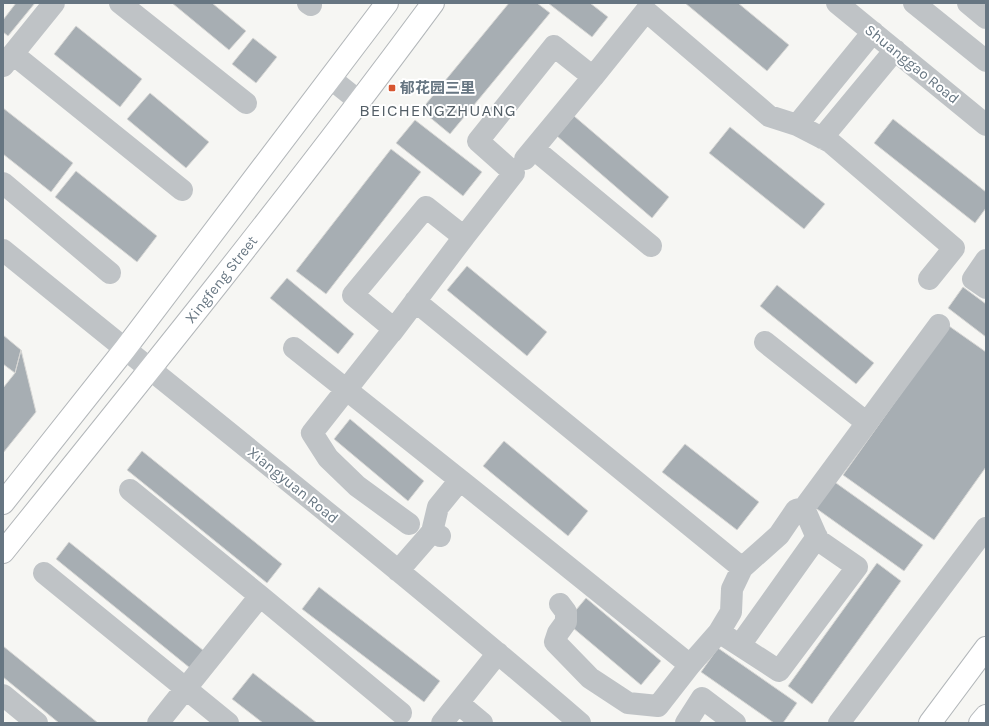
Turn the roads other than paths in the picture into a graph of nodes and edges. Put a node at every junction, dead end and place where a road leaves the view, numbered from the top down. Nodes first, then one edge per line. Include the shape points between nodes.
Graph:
1 (54, 3) edge
2 (120, 3) edge
3 (387, 3) edge
4 (433, 3) edge
5 (837, 3) edge
6 (914, 3) edge
7 (968, 3) edge
8 (986, 18) edge
9 (872, 32) junction
10 (895, 50) junction
11 (986, 61) edge
12 (6, 62) edge
13 (593, 77) junction
14 (330, 78) junction
15 (360, 102) junction
16 (246, 103) dead end
17 (986, 124) edge
18 (797, 125) junction
19 (822, 138) junction
20 (534, 149) junction
21 (514, 173) junction
22 (3, 183) edge
23 (182, 190) dead end
24 (464, 237) junction
25 (651, 246) dead end
26 (3, 250) edge
27 (986, 260) edge
28 (110, 273) dead end
29 (929, 279) dead end
30 (986, 288) edge
31 (415, 301) junction
32 (939, 325) dead end
33 (392, 332) junction
34 (765, 342) dead end
35 (294, 348) dead end
36 (125, 349) junction
37 (150, 370) junction
38 (346, 389) junction
39 (868, 422) junction
40 (460, 480) junction
41 (130, 490) dead end
42 (3, 503) edge
43 (804, 508) junction
44 (408, 524) dead end
45 (986, 528) edge
46 (817, 537) junction
47 (3, 552) edge
48 (742, 568) junction
49 (398, 571) junction
50 (44, 573) dead end
51 (260, 596) junction
52 (560, 604) dead end
53 (720, 632) junction
54 (740, 645) junction
55 (986, 648) edge
56 (498, 653) junction
57 (690, 665) junction
58 (185, 689) junction
59 (3, 695) edge
60 (458, 703) junction
61 (401, 714) dead end
62 (986, 716) edge
63 (37, 723) edge
64 (158, 723) edge
65 (228, 723) edge
66 (442, 723) edge
67 (482, 723) edge
68 (580, 723) edge
69 (686, 723) edge
70 (735, 723) edge
71 (839, 723) edge
72 (930, 723) edge
73 (980, 723) edge

1 - 12 street
2 - 16 street
3 - 14 main road
4 - 15 main road, Xingfeng Street
5 - 9 street, Shuanggao Road
6 - 11 street
7 - 8 street
9 - 10 street, Shuanggao Road
9 - 18 street
10 - 17 street, Shuanggao Road
10 - 19 street
12 - 23 street
13 - 18 street via 646,12 769,116
13 - 20 street
13 - 21 street via 554,46 478,141
14 - 15 street
14 - 36 main road
15 - 37 main road, Xingfeng Street
18 - 19 street
19 - 29 street via 830,142 954,248
20 - 21 street
20 - 25 street
21 - 24 street
22 - 28 street
24 - 31 street
24 - 33 street via 426,207 353,295 394,329
26 - 36 street, Xiangyuan Road
27 - 30 street via 973,279
31 - 33 street
31 - 48 street
32 - 39 street
33 - 38 street
34 - 39 street
35 - 38 street
36 - 37 street, Xiangyuan Road
36 - 42 main road
37 - 47 main road, Xingfeng Street
37 - 49 street, Xiangyuan Road
38 - 40 street
38 - 44 street via 312,433 328,458 357,486
39 - 43 street
40 - 49 street via 438,507 436,534
40 - 57 street
41 - 51 street
43 - 46 street
43 - 48 street via 796,510 779,535
45 - 71 street
46 - 54 street
46 - 54 street via 857,567 779,671
48 - 53 street via 732,589 731,612
49 - 56 street, Xiangyuan Road
50 - 58 street
51 - 58 street
51 - 61 street
52 - 57 street via 566,612 566,622 555,642 590,678 628,703 658,706
53 - 54 street
53 - 57 street
55 - 72 main road
56 - 60 street
56 - 68 street, Xiangyuan Road
58 - 64 street
58 - 65 street
59 - 63 street
60 - 66 street
60 - 67 street
62 - 73 main road
69 - 70 street via 702,698

